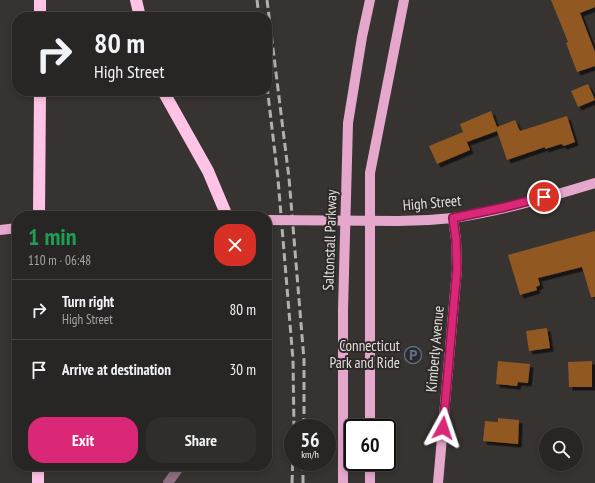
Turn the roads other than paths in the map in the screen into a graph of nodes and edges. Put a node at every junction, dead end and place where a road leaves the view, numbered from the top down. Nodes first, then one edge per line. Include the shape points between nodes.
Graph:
1 (40, 0) edge
2 (136, 0) edge
3 (370, 0) edge
4 (404, 0) edge
5 (40, 12) edge
6 (139, 12) edge
7 (40, 96) edge
8 (166, 96) edge
9 (595, 183) edge
10 (39, 211) edge
11 (224, 211) edge
12 (453, 218) junction
13 (272, 220) edge
14 (12, 229) edge
15 (0, 230) edge
16 (370, 419) edge
17 (38, 471) edge
18 (176, 471) edge
19 (370, 471) edge
20 (38, 483) edge
21 (168, 483) edge
22 (343, 483) edge
23 (370, 483) edge
24 (438, 483) edge

1 - 5 highway
2 - 6 highway
3 - 22 main road, Saltonstall Parkway via 348,123 343,310
4 - 16 main road via 370,172
7 - 10 highway
8 - 11 highway via 208,171
9 - 12 main road, High Street via 520,204
12 - 13 main road, High Street, bridge via 398,221
12 - 24 main road, Kimberly Avenue via 457,269
14 - 15 main road
17 - 20 highway
18 - 21 street
19 - 23 main road

